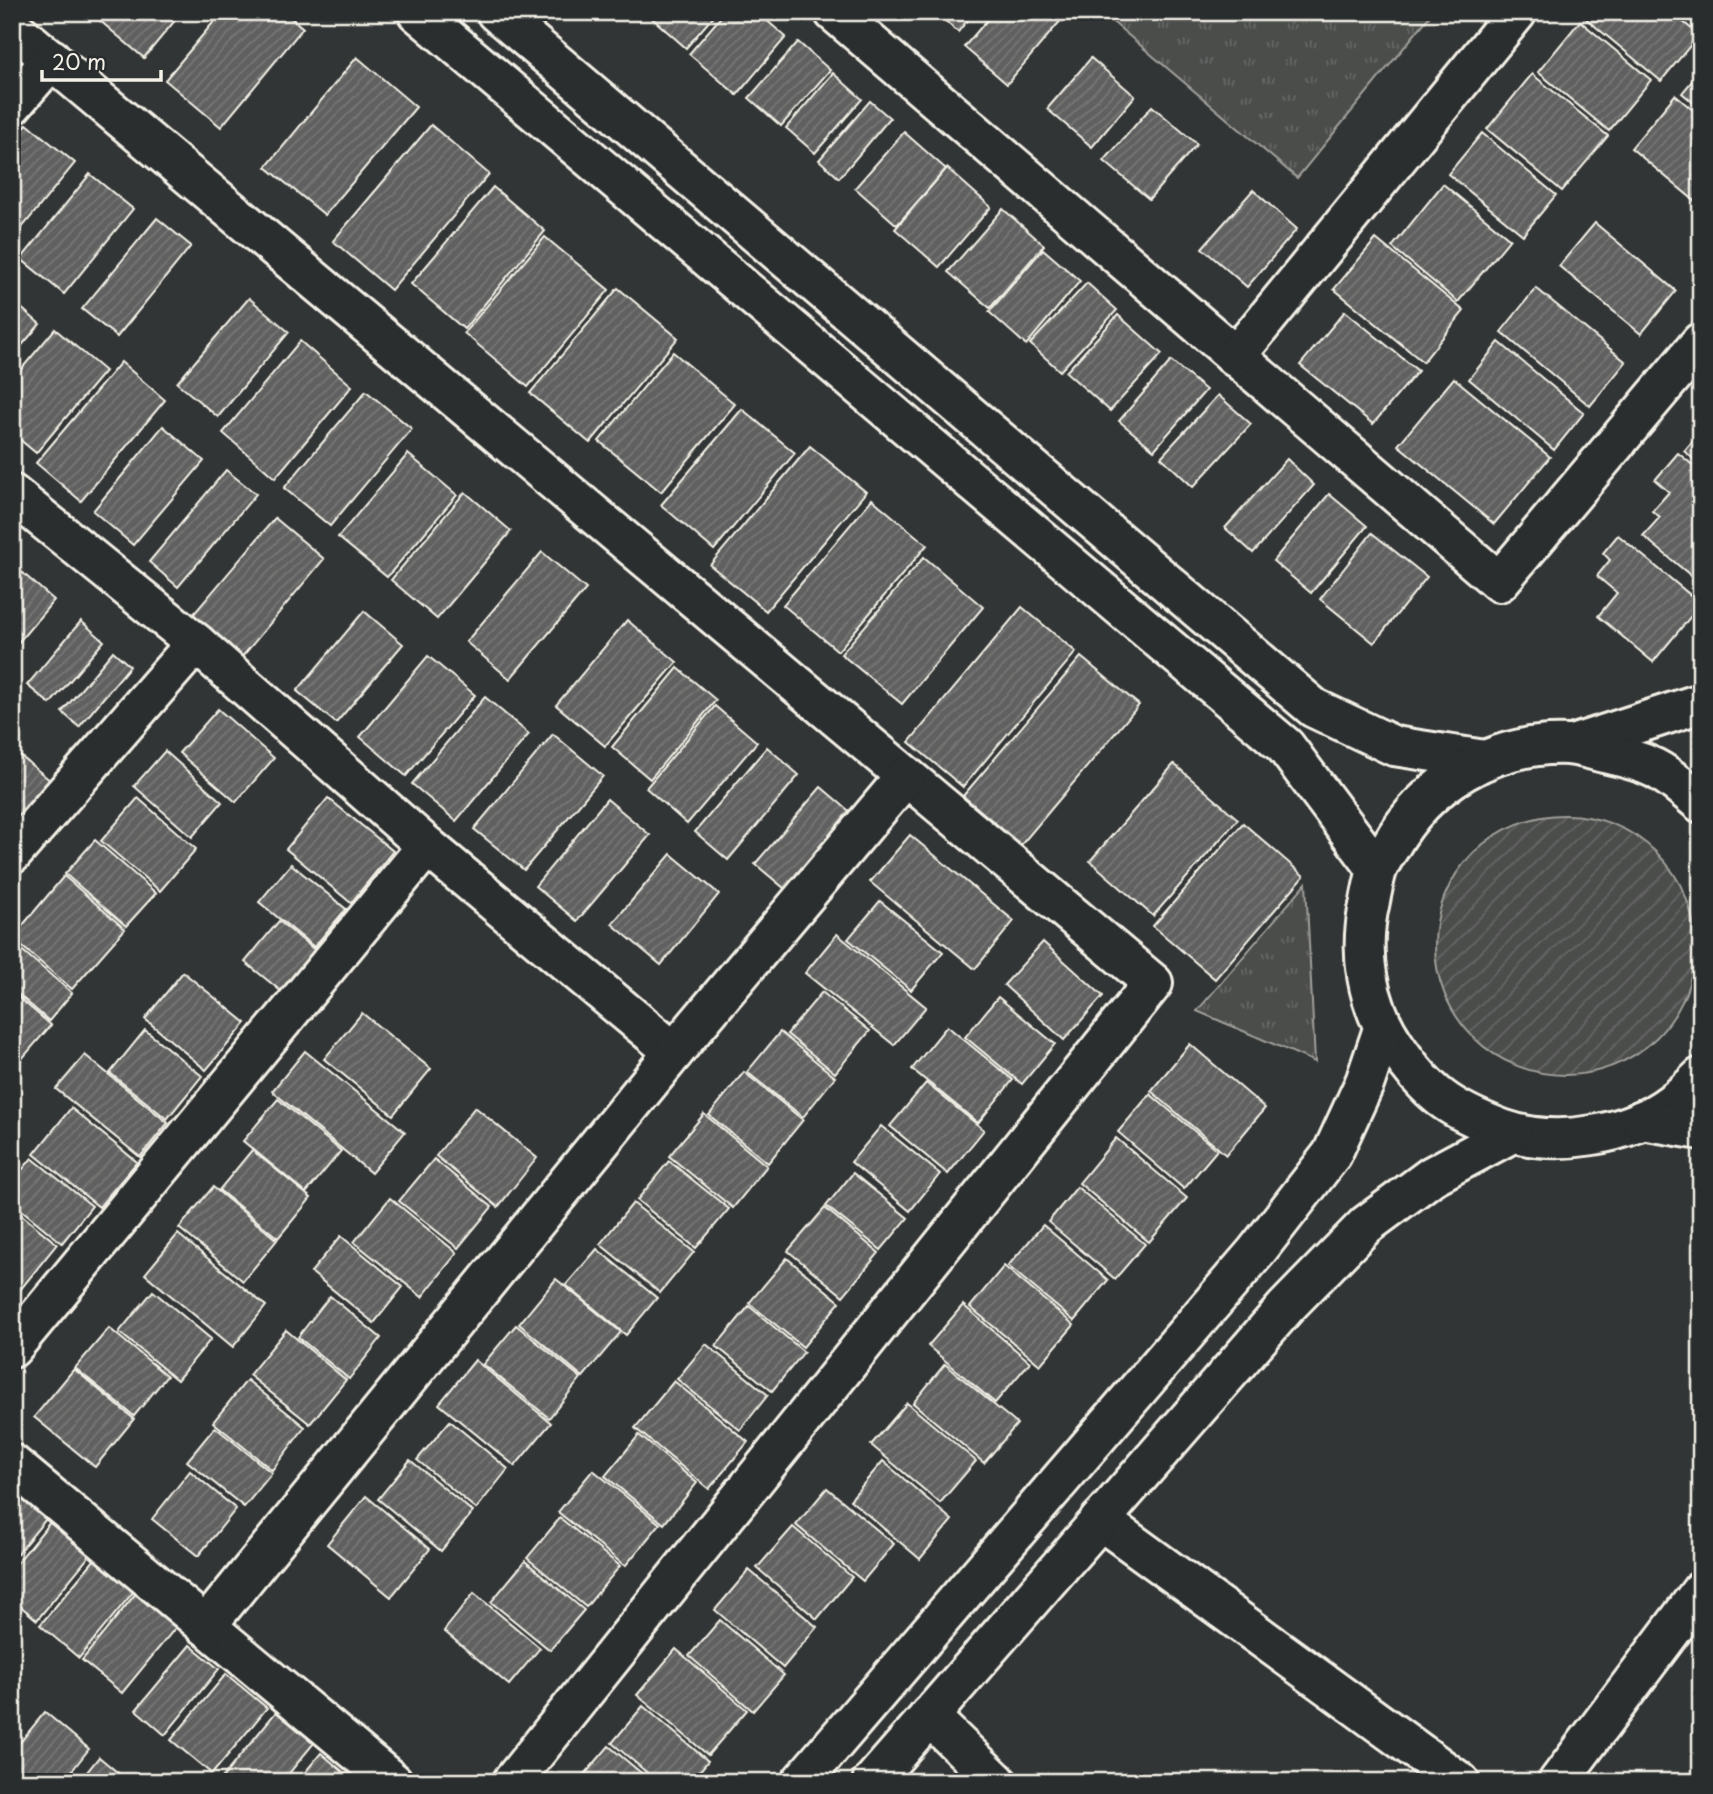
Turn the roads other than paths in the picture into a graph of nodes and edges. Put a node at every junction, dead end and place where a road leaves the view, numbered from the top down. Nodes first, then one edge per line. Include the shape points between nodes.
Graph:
1 (417, 12) edge
2 (496, 12) edge
3 (1517, 12) edge
4 (837, 13) edge
5 (12, 27) edge
6 (52, 59) junction
7 (12, 106) edge
8 (1701, 341) edge
9 (1235, 356) junction
10 (12, 494) edge
11 (196, 643) junction
12 (1701, 703) edge
13 (1570, 745) junction
14 (1485, 760) junction
15 (906, 776) junction
16 (1701, 803) edge
17 (427, 846) junction
18 (12, 854) edge
19 (1377, 869) junction
20 (1383, 1029) junction
21 (674, 1052) junction
22 (1701, 1077) edge
23 (1642, 1120) junction
24 (1701, 1130) edge
25 (1512, 1133) junction
26 (12, 1348) edge
27 (12, 1464) edge
28 (1100, 1520) junction
29 (1701, 1591) edge
30 (206, 1626) junction
31 (929, 1716) junction
32 (1459, 1781) edge
33 (393, 1782) edge
34 (512, 1782) edge
35 (801, 1782) edge
36 (872, 1782) edge
37 (997, 1782) edge
38 (1558, 1782) edge

1 - 19 street via 1285,746
2 - 14 street via 1314,708 1394,746
3 - 9 street
4 - 9 street
5 - 6 street
6 - 7 street
6 - 15 street
8 - 9 street via 1499,582
10 - 11 street
11 - 17 street
11 - 18 street
12 - 13 street
13 - 14 street via 1507,752
13 - 16 street via 1636,760
14 - 19 street via 1454,776 1423,801 1402,825
15 - 21 street
15 - 34 street via 1153,983
17 - 21 street
17 - 26 street
19 - 20 street via 1363,943 1368,981
20 - 25 street via 1417,1077 1437,1096 1472,1118
20 - 35 street via 1332,1154 1256,1252
21 - 30 street
22 - 23 street via 1672,1103
23 - 24 street
23 - 25 street via 1587,1136
25 - 28 street via 1432,1176 1366,1225 1286,1307
27 - 30 street
28 - 31 street
28 - 32 street
29 - 38 street
30 - 33 street
31 - 36 street
31 - 37 street

